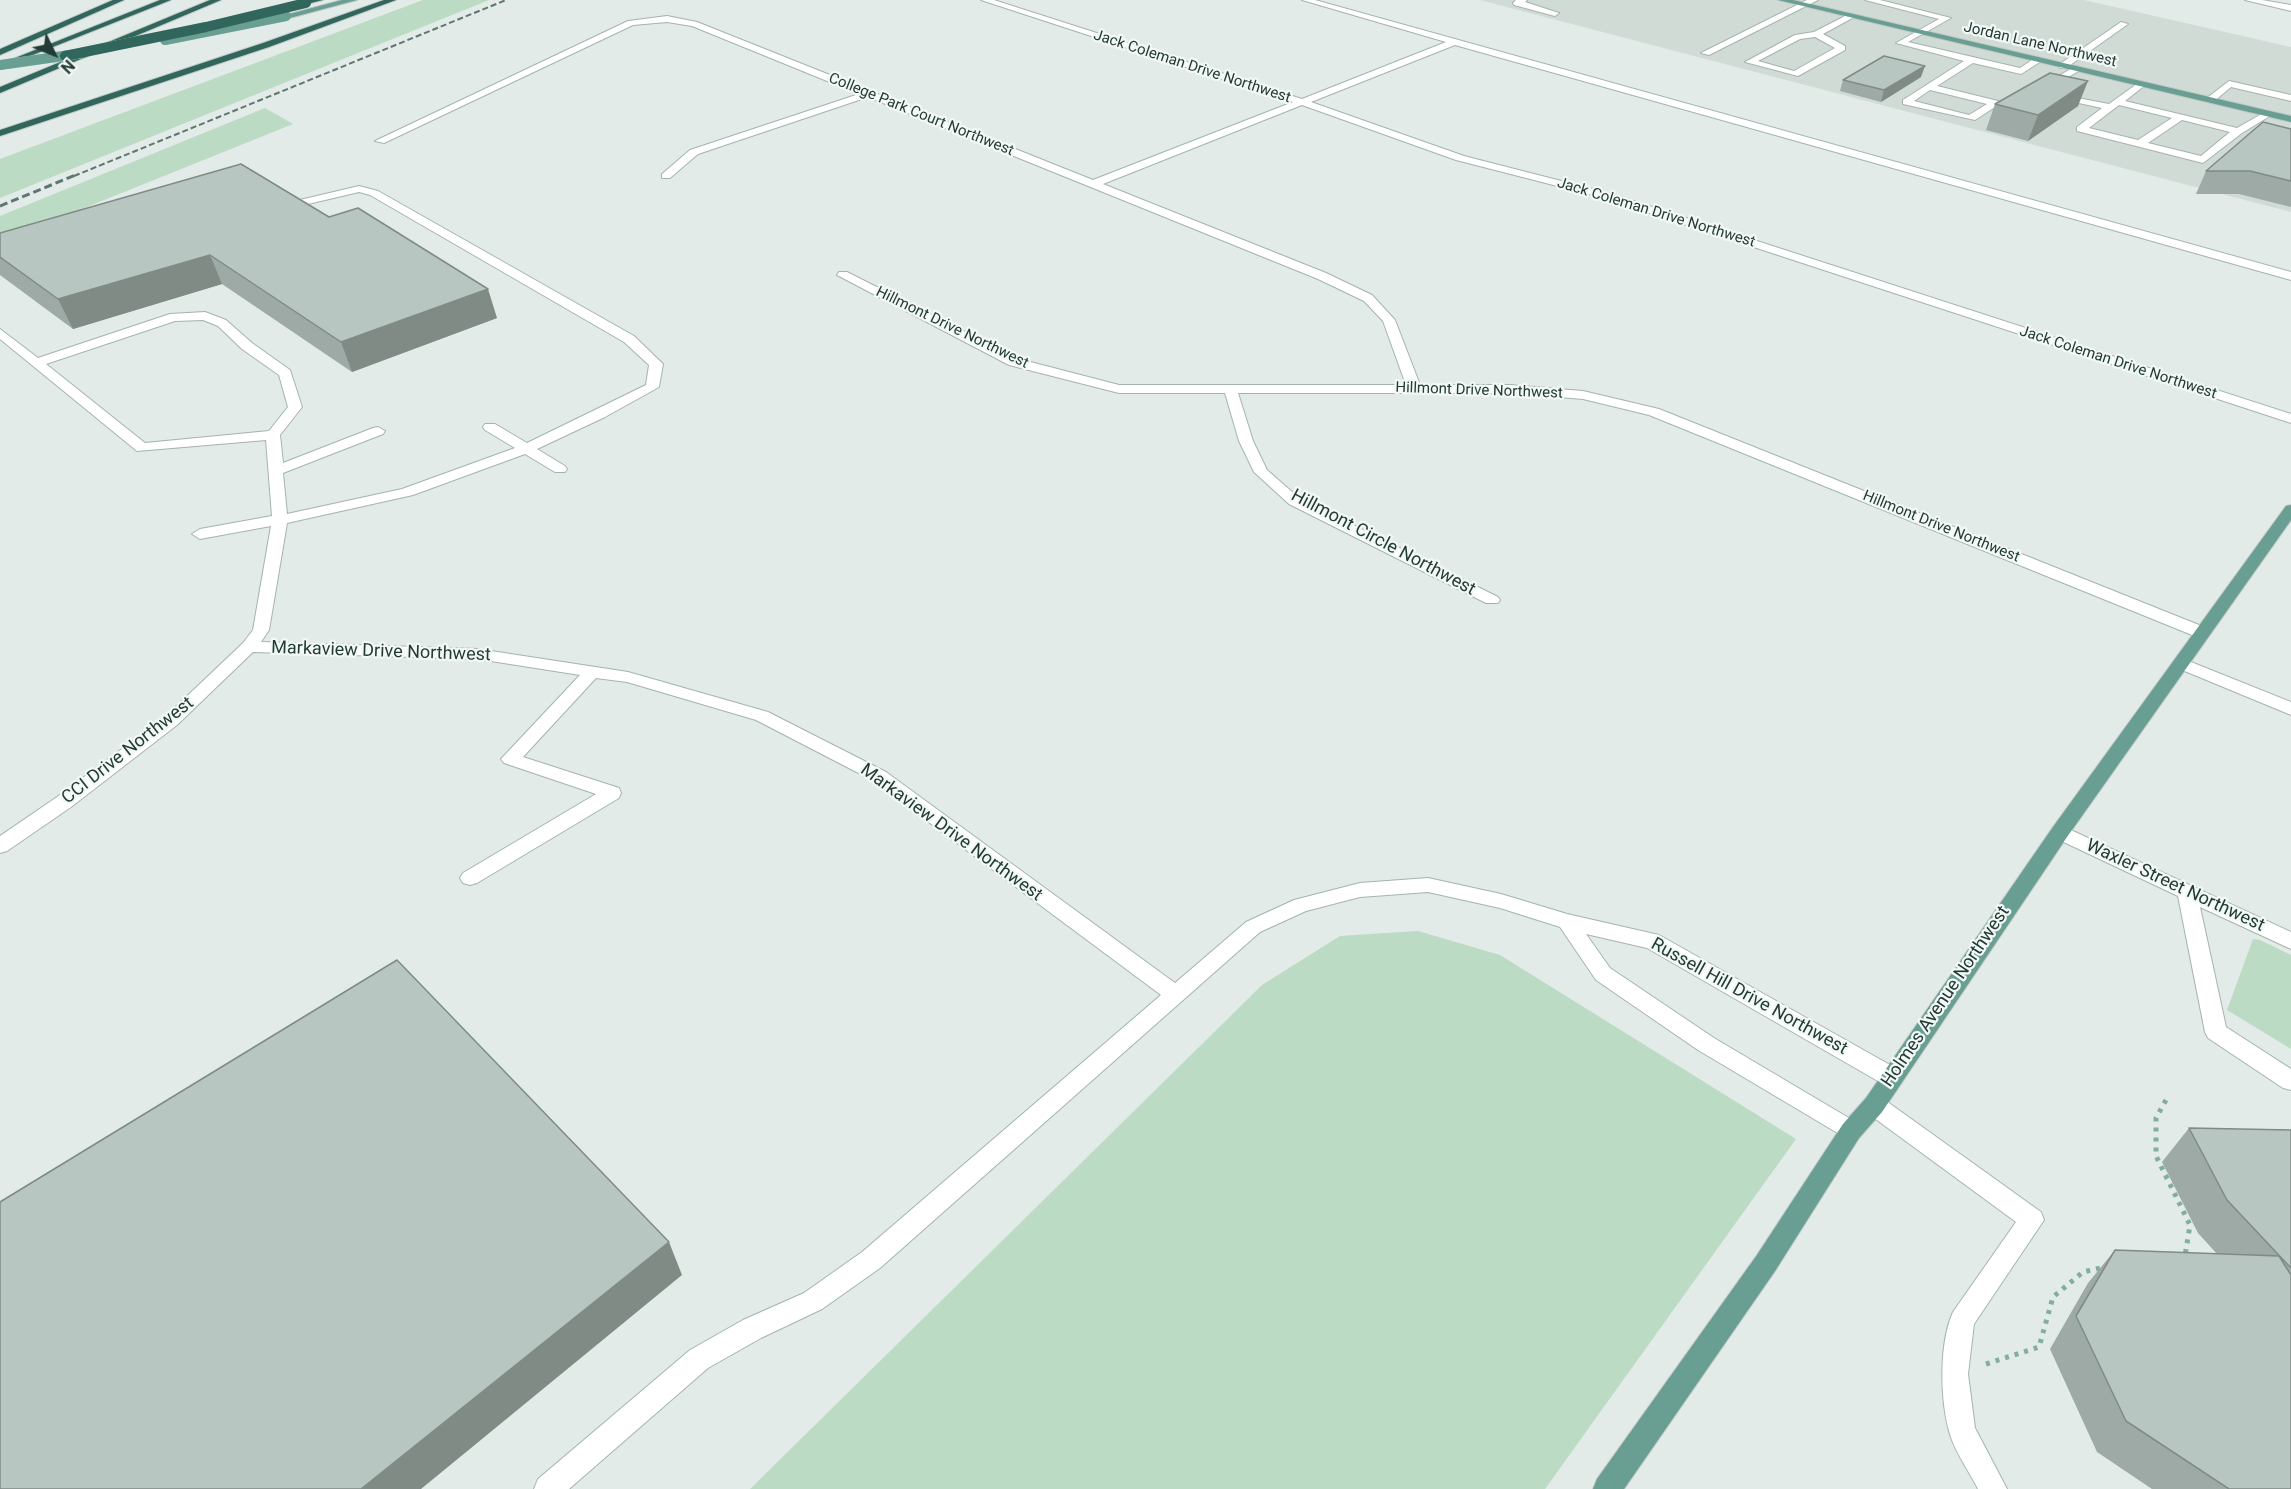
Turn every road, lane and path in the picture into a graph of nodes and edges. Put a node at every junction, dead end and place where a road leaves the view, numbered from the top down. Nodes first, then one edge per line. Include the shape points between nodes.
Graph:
1 (120, 0) edge
2 (167, 0) edge
3 (217, 0) edge
4 (319, 0) edge
5 (353, 0) edge
6 (392, 0) edge
7 (985, 0) edge
8 (1306, 0) edge
9 (1523, 0) edge
10 (1782, 0) edge
11 (1815, 0) edge
12 (1869, 0) edge
13 (2249, 0) edge
14 (1850, 4) dead end
15 (1805, 5) junction
16 (2291, 8) edge
17 (1834, 12) junction
18 (1555, 13) dead end
19 (1852, 16) junction
20 (2124, 24) dead end
21 (1919, 32) junction
22 (1816, 34) junction
23 (1455, 42) junction
24 (0, 52) edge
25 (1706, 53) dead end
26 (64, 56) junction
27 (1971, 60) junction
28 (2038, 60) junction
29 (0, 65) edge
30 (2063, 66) junction
31 (2077, 69) junction
32 (2141, 84) junction
33 (1928, 87) junction
34 (0, 90) edge
35 (868, 94) junction
36 (2291, 98) edge
37 (2210, 100) junction
38 (1300, 101) junction
39 (2115, 105) junction
40 (2268, 114) junction
41 (2180, 117) junction
42 (2291, 119) edge
43 (2238, 131) junction
44 (0, 133) edge
45 (380, 141) dead end
46 (2140, 144) junction
47 (666, 176) dead end
48 (1094, 184) junction
49 (291, 205) edge
50 (843, 275) dead end
51 (2291, 276) edge
52 (0, 333) edge
53 (38, 362) junction
54 (1230, 388) junction
55 (1414, 388) junction
56 (2291, 419) edge
57 (490, 428) dead end
58 (378, 431) dead end
59 (273, 435) junction
60 (526, 449) junction
61 (560, 469) dead end
62 (276, 471) junction
63 (2291, 509) edge
64 (280, 519) junction
65 (200, 534) dead end
66 (1492, 600) dead end
67 (2203, 633) junction
68 (249, 646) junction
69 (2181, 663) junction
70 (593, 671) junction
71 (2291, 709) edge
72 (2060, 832) junction
73 (0, 846) edge
74 (470, 878) dead end
75 (2187, 892) junction
76 (1567, 922) junction
77 (2291, 941) edge
78 (1175, 994) junction
79 (1891, 1077) junction
80 (2291, 1081) edge
81 (2166, 1100) dead end
82 (1874, 1105) junction
83 (1851, 1131) junction
84 (2185, 1260) edge
85 (2115, 1265) edge
86 (1955, 1374) junction
87 (548, 1489) edge
88 (1606, 1489) edge
89 (1992, 1489) edge

1 - 24 highway
2 - 29 highway
3 - 34 highway
4 - 26 highway, bridge
5 - 26 main road, bridge
6 - 44 highway
7 - 38 street, Jack Coleman Drive Northwest
8 - 23 street
9 - 18 street via 1517,3
10 - 15 main road, Jordan Lane Northwest
11 - 15 street
12 - 21 street via 1947,18
13 - 16 street
14 - 17 street
15 - 17 main road, Jordan Lane Northwest
15 - 25 street
17 - 19 main road, Jordan Lane Northwest
19 - 21 main road, Jordan Lane Northwest
19 - 22 street
20 - 30 street
21 - 27 street via 1900,43
21 - 28 main road, Jordan Lane Northwest
22 - 22 street via 1798,37 1750,62 1795,74 1842,48
23 - 38 street
23 - 51 street
26 - 29 main road, bridge
27 - 28 street via 2020,71
27 - 33 street
28 - 30 main road, Jordan Lane Northwest
30 - 31 main road, Jordan Lane Northwest
31 - 32 main road, Jordan Lane Northwest
31 - 39 street via 2037,92 2081,103
32 - 37 main road, Jordan Lane Northwest
32 - 39 street
33 - 33 street via 1973,98 1995,103 1971,118 1905,102
35 - 45 street, College Park Court Northwest via 694,24 667,19 631,22
35 - 47 street via 694,152
35 - 48 street, College Park Court Northwest
36 - 37 street via 2229,84
37 - 40 main road, Jordan Lane Northwest
38 - 48 street
38 - 56 street, Jack Coleman Drive Northwest via 1460,158 1608,196
39 - 41 street
39 - 46 street via 2081,129
40 - 42 main road, Jordan Lane Northwest
40 - 43 street
41 - 43 street
41 - 46 street
43 - 46 street via 2203,160
48 - 55 street, College Park Court Northwest via 1368,298 1389,320
49 - 60 street via 359,189 374,193 629,339 656,364 652,387
50 - 54 street, Hillmont Drive Northwest via 1014,362 1058,375 1119,389
52 - 53 street
53 - 59 street via 142,448
53 - 59 street via 174,317 205,316 222,323 285,373 296,407
54 - 55 street, Hillmont Drive Northwest
54 - 66 street, Hillmont Circle Northwest via 1246,441 1261,472 1294,501
55 - 67 street, Hillmont Drive Northwest via 1510,388 1583,395 1654,412
57 - 60 street
58 - 62 street
59 - 62 street, CCI Drive Northwest
60 - 61 street
60 - 64 street via 434,484
62 - 64 street, CCI Drive Northwest
63 - 67 main road, Holmes Avenue Northwest
64 - 65 street
64 - 68 street, CCI Drive Northwest via 261,630
67 - 69 main road, Holmes Avenue Northwest
68 - 70 street, Markaview Drive Northwest via 478,654
68 - 73 street, CCI Drive Northwest via 171,721
69 - 71 street
69 - 72 main road, Holmes Avenue Northwest
70 - 74 street via 510,759 612,793
70 - 78 street, Markaview Drive Northwest via 628,676 762,716 879,776
72 - 75 street, Waxler Street Northwest
72 - 79 main road, Holmes Avenue Northwest
75 - 77 street, Waxler Street Northwest
75 - 80 street via 2216,1032
76 - 78 street, Russell Hill Drive Northwest via 1501,901 1428,885 1360,890 1301,905 1253,927
76 - 79 street, Russell Hill Drive Northwest via 1652,940
76 - 83 street via 1603,974 1706,1044
78 - 87 street, Russell Hill Drive Northwest via 871,1260 813,1301 699,1359
79 - 82 main road, Holmes Avenue Northwest
81 - 84 path via 2156,1118 2156,1156 2190,1225
82 - 83 main road, Holmes Avenue Northwest
82 - 86 street via 2032,1220 1962,1320
83 - 88 main road, Holmes Avenue Northwest via 1766,1263
85 - 86 path via 2083,1272 2053,1297 2039,1347
86 - 89 street via 1962,1431

